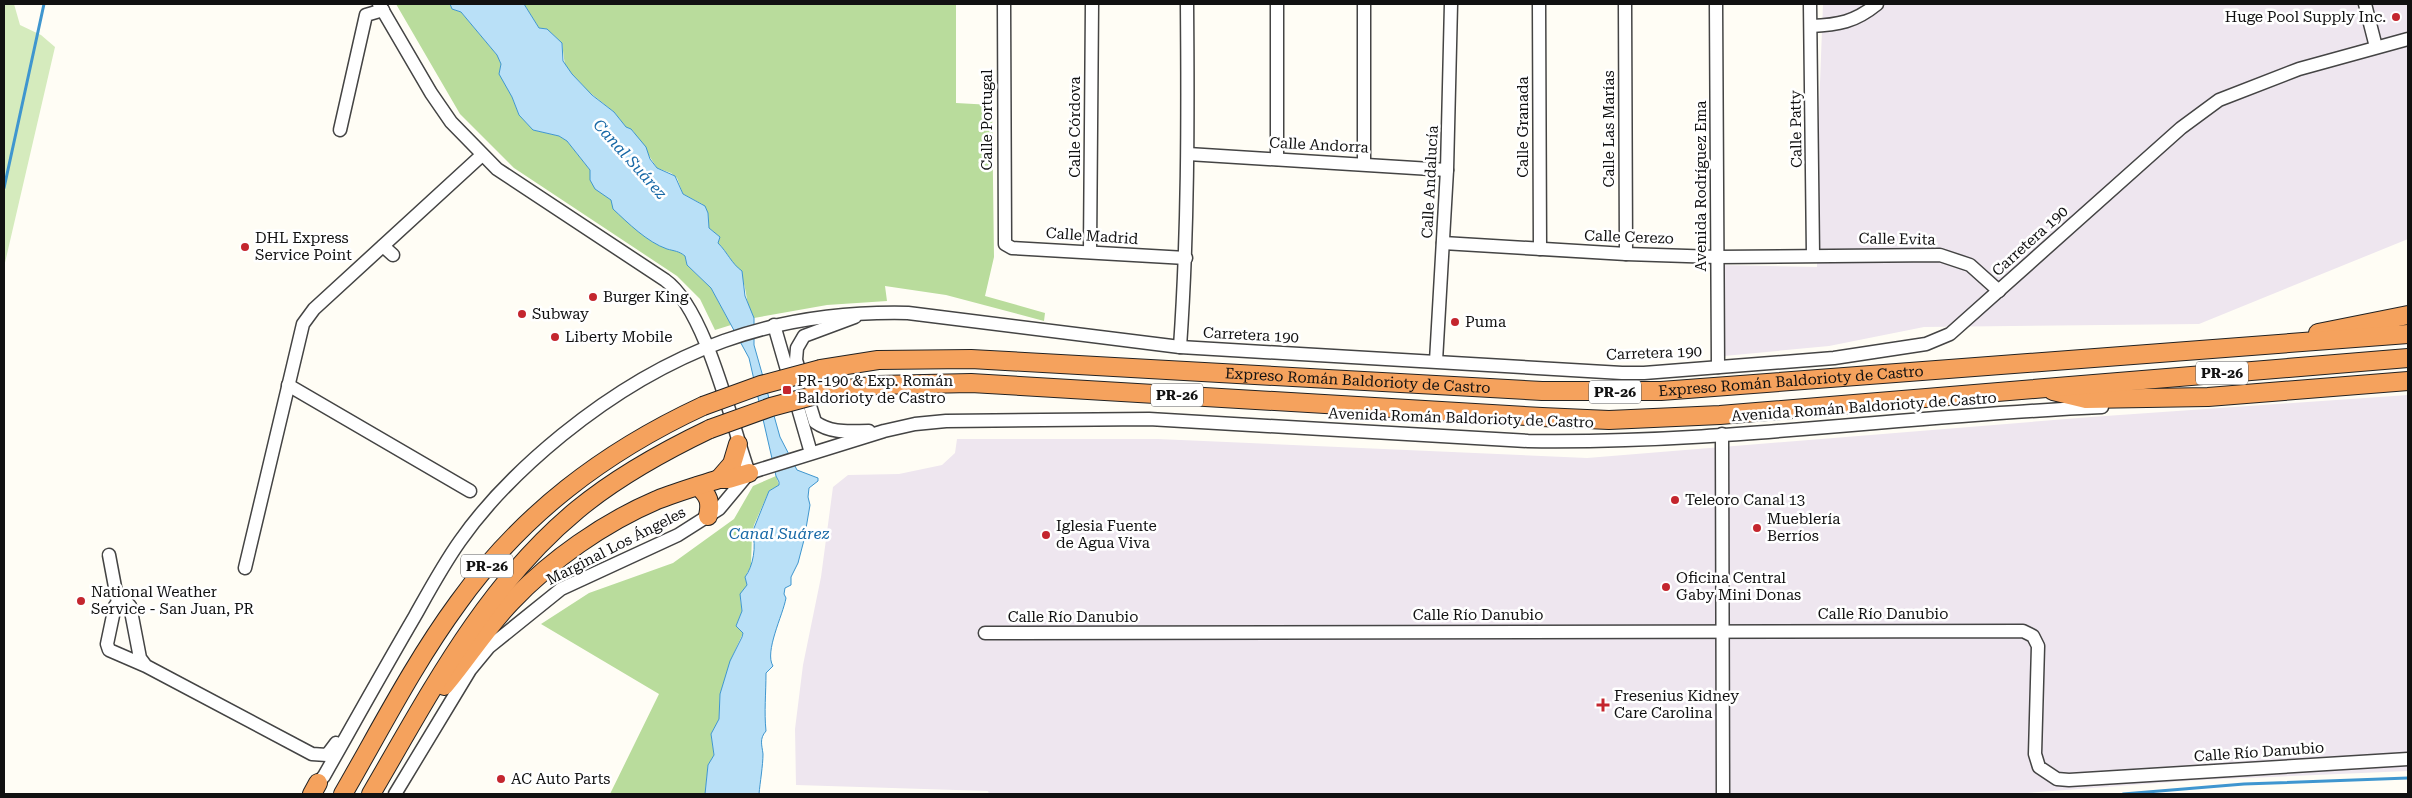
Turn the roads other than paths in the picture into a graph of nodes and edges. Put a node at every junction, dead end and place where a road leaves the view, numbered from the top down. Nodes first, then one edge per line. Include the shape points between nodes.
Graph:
1 (1004, 4) edge
2 (1092, 4) edge
3 (1187, 4) edge
4 (1277, 4) edge
5 (1364, 4) edge
6 (1451, 4) edge
7 (1539, 4) edge
8 (1625, 4) edge
9 (1716, 4) edge
10 (1810, 4) edge
11 (1877, 4) edge
12 (2365, 4) edge
13 (381, 7) edge
14 (1811, 26) junction
15 (2408, 39) edge
16 (2376, 47) junction
17 (340, 130) dead end
18 (482, 154) junction
19 (1188, 154) junction
20 (1277, 159) junction
21 (1364, 164) junction
22 (1447, 170) junction
23 (1003, 236) joint
24 (1443, 243) junction
25 (383, 246) junction
26 (1540, 249) junction
27 (1090, 251) junction
28 (1626, 254) junction
29 (393, 255) dead end
30 (1813, 255) junction
31 (1717, 257) junction
32 (1186, 258) junction
33 (1999, 291) junction
34 (870, 312) junction
35 (2408, 315) edge
36 (770, 326) junction
37 (2408, 334) edge
38 (2266, 345) junction
39 (707, 346) junction
40 (1180, 347) junction
41 (2408, 358) edge
42 (1436, 361) junction
43 (1718, 367) junction
44 (2408, 381) edge
45 (288, 385) junction
46 (2036, 387) junction
47 (2208, 398) junction
48 (884, 430) junction
49 (1722, 434) junction
50 (738, 444) junction
51 (815, 452) junction
52 (756, 470) junction
53 (719, 479) junction
54 (698, 486) junction
55 (470, 491) dead end
56 (708, 516) junction
57 (109, 555) dead end
58 (245, 568) dead end
59 (118, 603) junction
60 (1723, 630) junction
61 (984, 633) dead end
62 (146, 666) junction
63 (374, 686) junction
64 (413, 722) junction
65 (312, 754) junction
66 (2408, 759) edge
67 (315, 789) edge
68 (1723, 790) edge
69 (343, 794) edge
70 (371, 794) edge
71 (395, 794) edge

1 - 23 street, Calle Portugal
2 - 27 street, Calle Córdova
3 - 19 street
4 - 20 street
5 - 21 street
6 - 22 street, Calle Andalucía
7 - 26 street, Calle Granada
8 - 28 street, Calle Las Marías
9 - 31 street, Avenida Rodríguez Ema
10 - 14 street, Calle Patty
11 - 14 street via 1838,25
12 - 16 street
13 - 17 street via 366,15
13 - 18 street via 431,93 451,122
14 - 30 street, Calle Patty
15 - 16 street, Carretera 190
16 - 33 street, Carretera 190 via 2299,68 2219,100 2181,128
18 - 25 street
18 - 39 street via 497,169 675,287 691,310
19 - 20 street, Calle Andorra
19 - 32 street
20 - 21 street, Calle Andorra
21 - 22 street, Calle Andorra
22 - 24 street, Calle Andalucía
23 - 27 street, Calle Madrid via 1005,244 1012,248
24 - 26 street, Calle Cerezo
24 - 42 street, Calle Andalucía
25 - 29 street
25 - 45 street via 314,309 303,324
26 - 28 street, Calle Cerezo
27 - 32 street, Calle Madrid
28 - 31 street, Calle Cerezo
30 - 31 street, Calle Cerezo
30 - 33 street, Calle Evita via 1940,255 1970,265
31 - 43 street, Avenida Rodríguez Ema
32 - 40 street
33 - 43 street, Carretera 190 via 1950,334 1926,344 1834,358
34 - 36 street, Carretera 190
34 - 40 street, Carretera 190 via 918,314
34 - 48 street via 804,336 797,348 796,360 816,422 836,431
35 - 38 highway
36 - 39 street, Carretera 190
36 - 51 street
37 - 38 highway, Expreso Román Baldorioty de Castro / PR-26
38 - 69 highway, Expreso Román Baldorioty de Castro / PR-26, bridge via 1635,392 1542,391 971,359 878,360 821,369 761,385 703,406 600,462 558,496 503,548 458,603
39 - 50 street
39 - 63 street, Carretera 190 via 618,393 582,419 514,478 460,541
40 - 42 street, Carretera 190
41 - 46 highway, Expreso Román Baldorioty de Castro / PR-26
42 - 43 street, Carretera 190 via 1622,373
44 - 47 highway
45 - 55 street
45 - 58 street
46 - 47 highway via 2086,399
46 - 64 highway, Expreso Román Baldorioty de Castro / PR-26, bridge via 1720,415 1609,420 971,383 887,385 827,392 771,407 710,429 646,462 577,510 520,564 476,619
47 - 49 street, Avenida Román Baldorioty de Castro via 2186,404 2071,408
48 - 49 street, Avenida Román Baldorioty de Castro via 946,422 1149,419 1528,441 1582,442
48 - 51 street, Avenida Román Baldorioty de Castro
49 - 60 street
50 - 52 street
50 - 53 highway via 732,464
51 - 52 street, Avenida Román Baldorioty de Castro
52 - 53 highway
52 - 56 street, Marginal Los Ángeles via 720,509
53 - 54 highway
54 - 56 highway via 710,501
54 - 64 highway via 659,499 610,524 533,580 487,630 464,663
56 - 71 street, Marginal Los Ángeles via 678,536 560,590 489,647 470,670
57 - 59 street
59 - 62 street via 130,606 140,658
59 - 62 street via 107,644 109,650
60 - 61 street, Calle Río Danubio
60 - 66 street, Calle Río Danubio via 2023,631 2033,636 2038,646 2034,754 2039,767 2057,779
60 - 68 street
62 - 65 street
63 - 65 street via 364,695 330,753
63 - 67 street
64 - 70 highway, Expreso Román Baldorioty de Castro / PR-26
65 - 67 street via 320,766 320,778

